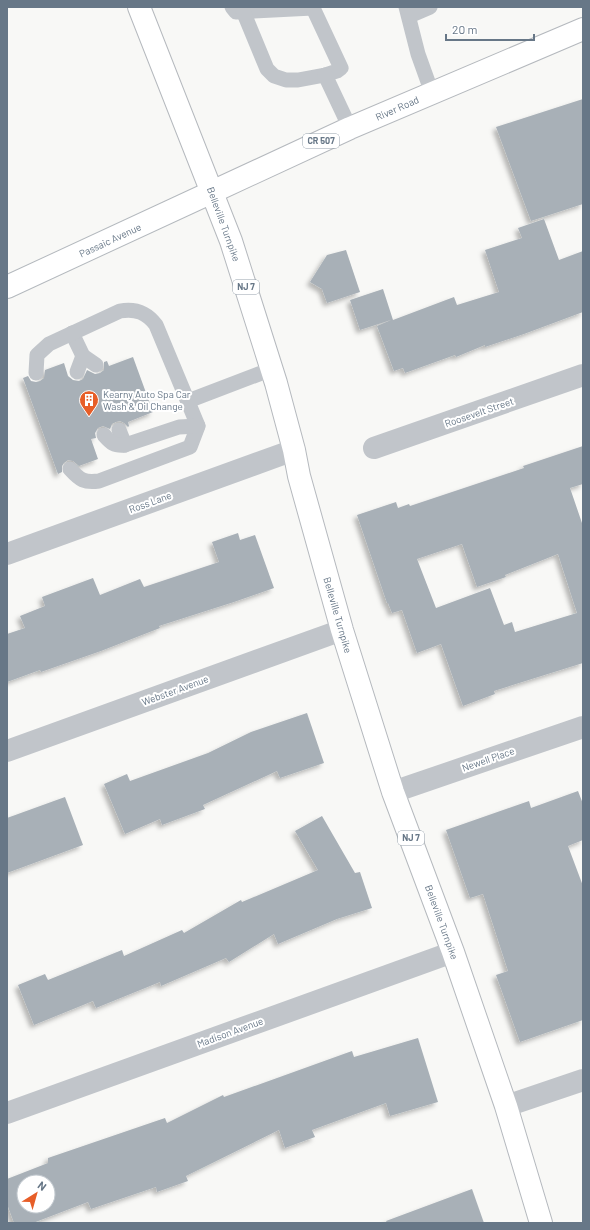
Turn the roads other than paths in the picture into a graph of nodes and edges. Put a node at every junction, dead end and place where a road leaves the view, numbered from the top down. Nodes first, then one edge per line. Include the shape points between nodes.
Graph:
1 (139, 7) edge
2 (430, 7) edge
3 (313, 8) edge
4 (238, 9) edge
5 (407, 11) edge
6 (583, 29) edge
7 (325, 75) junction
8 (432, 93) junction
9 (350, 128) junction
10 (212, 192) junction
11 (7, 287) edge
12 (72, 333) junction
13 (83, 356) junction
14 (96, 365) dead end
15 (272, 369) junction
16 (77, 372) dead end
17 (36, 373) dead end
18 (583, 375) edge
19 (188, 401) junction
20 (198, 426) junction
21 (119, 430) dead end
22 (104, 435) dead end
23 (125, 444) junction
24 (374, 448) dead end
25 (294, 450) junction
26 (70, 469) dead end
27 (7, 554) edge
28 (342, 630) junction
29 (583, 727) edge
30 (7, 751) edge
31 (393, 792) junction
32 (453, 952) junction
33 (583, 1080) edge
34 (506, 1106) junction
35 (7, 1113) edge
36 (541, 1223) edge

1 - 10 main road, Belleville Turnpike / NJ 7
2 - 5 lane
3 - 4 lane
3 - 7 lane via 341,67
4 - 7 lane via 266,69 271,74 286,80
5 - 8 lane via 418,54
6 - 8 main road, River Road / CR 507
7 - 9 lane
8 - 9 main road, River Road / CR 507
9 - 10 main road, River Road / CR 507
10 - 11 main road, Passaic Avenue
10 - 15 main road, Belleville Turnpike / NJ 7 via 231,241
12 - 13 lane
12 - 17 lane via 49,344 37,355
12 - 19 lane via 126,310 141,312 156,325
13 - 14 lane
13 - 16 lane
15 - 19 lane
15 - 25 main road, Belleville Turnpike / NJ 7
18 - 24 street, Roosevelt Street
19 - 20 lane
20 - 23 lane via 179,426
20 - 26 lane via 190,447 99,481 87,482
21 - 23 lane
22 - 23 lane via 111,443
25 - 27 street, Ross Lane
25 - 28 main road, Belleville Turnpike / NJ 7
28 - 30 street, Webster Avenue
28 - 31 main road, Belleville Turnpike / NJ 7
29 - 31 street, Newell Place
31 - 32 main road, Belleville Turnpike / NJ 7
32 - 34 main road, Belleville Turnpike / NJ 7
32 - 35 street, Madison Avenue
33 - 34 street
34 - 36 main road, Belleville Turnpike / NJ 7

